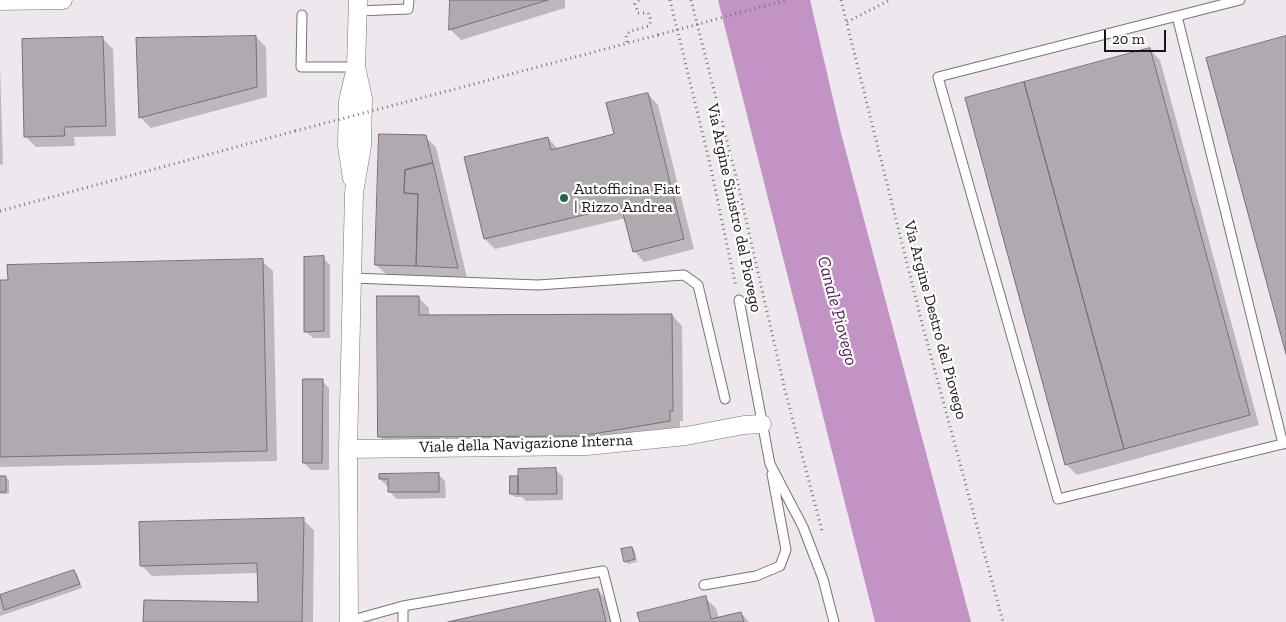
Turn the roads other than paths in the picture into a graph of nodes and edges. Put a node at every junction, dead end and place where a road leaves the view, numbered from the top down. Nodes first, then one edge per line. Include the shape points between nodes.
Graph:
1 (63, 0) edge
2 (409, 0) edge
3 (1240, 0) edge
4 (0, 1) edge
5 (358, 6) edge
6 (302, 15) dead end
7 (1177, 16) junction
8 (356, 67) junction
9 (352, 278) junction
10 (739, 300) road end
11 (725, 399) dead end
12 (762, 424) junction
13 (1285, 444) edge
14 (348, 449) junction
15 (770, 464) junction
16 (704, 585) dead end
17 (402, 606) junction
18 (350, 622) edge
19 (403, 622) edge
20 (616, 622) edge
21 (834, 622) edge

1 - 4 street
2 - 5 lane via 408,10
3 - 7 lane
5 - 8 street
6 - 8 lane via 301,67
7 - 13 lane
7 - 13 lane via 938,77 1058,499
8 - 9 street via 348,101 347,146 354,193
9 - 11 lane via 538,285 684,275 698,285
9 - 14 street
10 - 12 lane, Via Argine Sinistro del Piovego
12 - 14 street, Viale della Navigazione Interna via 588,446
12 - 15 lane, Via Argine Sinistro del Piovego
14 - 18 street
15 - 16 lane, Via Argine Sinistro del Piovego via 786,550 780,566 756,576
15 - 21 lane via 803,526 823,579
17 - 18 lane
17 - 19 lane
17 - 20 lane via 603,571

